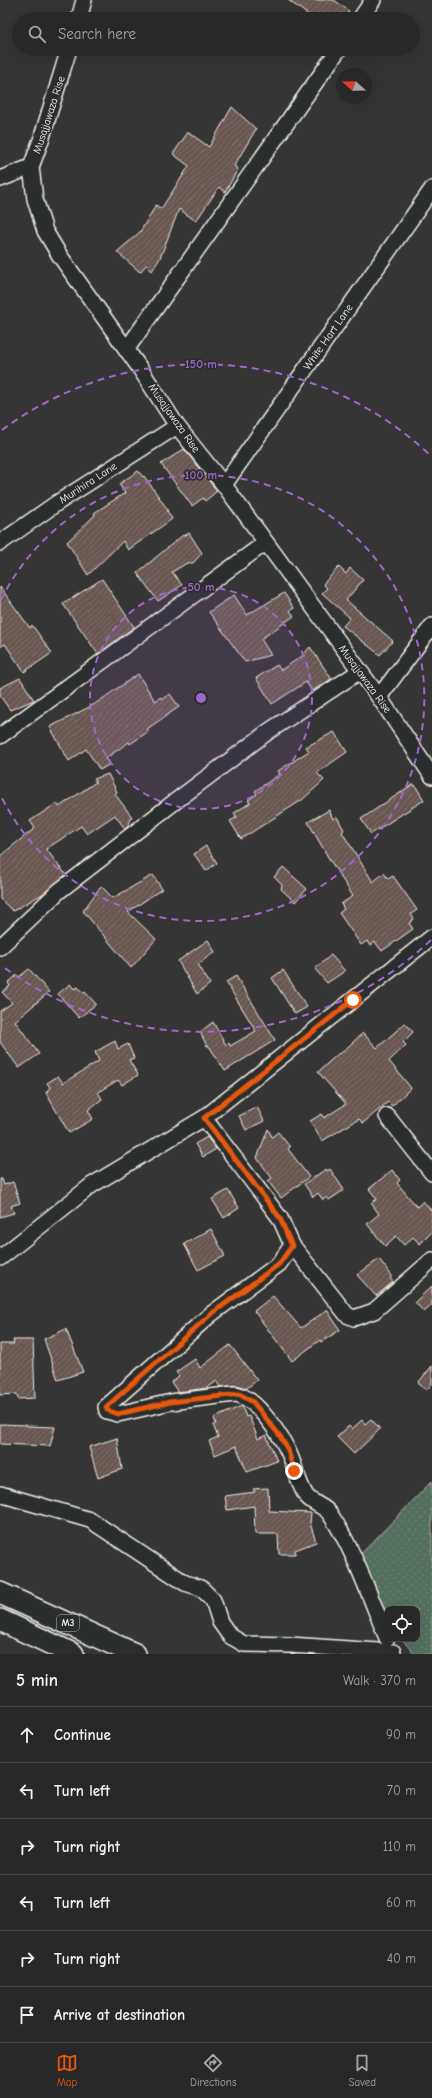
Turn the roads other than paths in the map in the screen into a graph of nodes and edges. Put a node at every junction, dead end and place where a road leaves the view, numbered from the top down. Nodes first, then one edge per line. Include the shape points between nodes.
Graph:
1 (84, 0) edge
2 (373, 0) edge
3 (81, 12) edge
4 (365, 12) edge
5 (67, 56) edge
6 (334, 56) edge
7 (31, 167) junction
8 (0, 179) edge
9 (432, 189) edge
10 (126, 350) junction
11 (177, 426) junction
12 (224, 485) junction
13 (0, 543) edge
14 (265, 543) junction
15 (432, 626) edge
16 (360, 671) junction
17 (379, 697) junction
18 (0, 736) edge
19 (432, 776) edge
20 (432, 937) edge
21 (0, 947) edge
22 (387, 1116) dead end
23 (204, 1118) junction
24 (432, 1173) edge
25 (292, 1246) junction
26 (0, 1258) edge
27 (432, 1260) edge
28 (0, 1494) edge
29 (0, 1593) edge
30 (0, 1620) edge
31 (391, 1646) edge
32 (73, 1654) edge
33 (135, 1654) edge

1 - 3 street
2 - 4 street
5 - 7 street, Musajjawaza Rise
6 - 10 street
7 - 8 street
7 - 10 street, Musajjawaza Rise via 35,199 45,231
9 - 12 street, White Hart Lane
10 - 11 street, Musajjawaza Rise
11 - 12 street, Musajjawaza Rise
11 - 13 street, Murihira Lane
12 - 14 street, Musajjawaza Rise
14 - 16 street, Musajjawaza Rise
14 - 18 street
15 - 17 street
16 - 17 street, Musajjawaza Rise
16 - 21 street via 269,730 177,800 59,891
17 - 19 street, Musajjawaza Rise
20 - 23 street
22 - 24 street
23 - 25 street via 280,1218
23 - 26 street via 92,1185
25 - 27 street via 347,1315 354,1318 374,1311
25 - 31 street via 279,1264 210,1315 106,1407 107,1410 118,1414 170,1402 234,1394 253,1402 285,1445 306,1495 329,1512 342,1533
28 - 31 street via 90,1520 185,1583 201,1588 213,1600 220,1622 230,1636 244,1644
29 - 33 highway, M3
30 - 32 highway, M3

